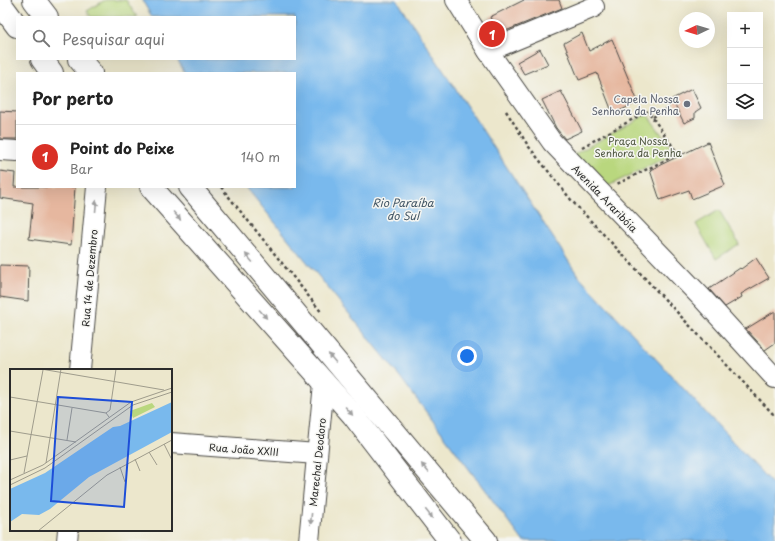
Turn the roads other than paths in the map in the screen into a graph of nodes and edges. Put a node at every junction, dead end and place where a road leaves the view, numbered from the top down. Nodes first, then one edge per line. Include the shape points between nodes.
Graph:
1 (34, 0) edge
2 (456, 0) edge
3 (0, 3) edge
4 (594, 7) dead end
5 (46, 16) edge
6 (16, 25) edge
7 (488, 51) junction
8 (43, 60) edge
9 (80, 60) edge
10 (51, 72) edge
11 (90, 72) edge
12 (0, 150) edge
13 (16, 151) edge
14 (98, 188) edge
15 (152, 188) edge
16 (191, 188) edge
17 (80, 369) edge
18 (775, 378) edge
19 (324, 383) junction
20 (172, 443) edge
21 (318, 454) junction
22 (68, 531) edge
23 (67, 541) edge
24 (309, 541) edge
25 (450, 541) edge
26 (486, 541) edge

1 - 5 main road
2 - 7 street, Avenida Araribóia
3 - 6 main road
4 - 7 street
7 - 18 street, Avenida Araribóia via 552,142
8 - 10 main road
9 - 11 main road
12 - 13 street
17 -> 14 street, Rua 14 de Dezembro
15 -> 19 main road
26 -> 16 main road
19 - 21 street, Marechal Deodoro
19 -> 25 main road via 353,415
20 - 21 street, Rua João XXIII
21 -> 24 street, Marechal Deodoro
22 - 23 street

